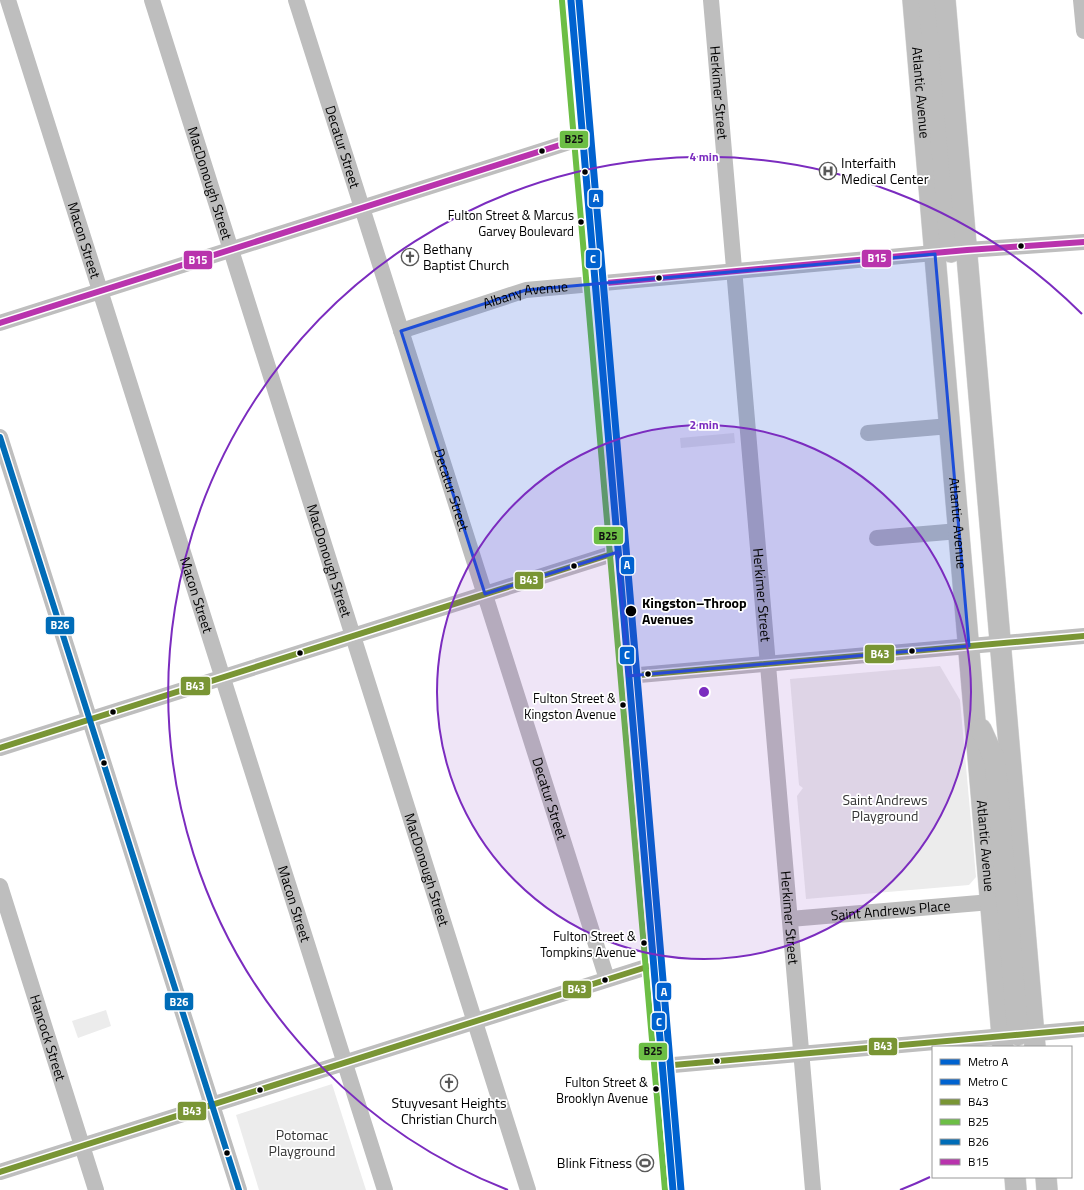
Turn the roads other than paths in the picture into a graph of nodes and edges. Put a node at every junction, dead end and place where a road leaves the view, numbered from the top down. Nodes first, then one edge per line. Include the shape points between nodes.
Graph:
1 (8, 0) edge
2 (152, 0) edge
3 (296, 0) edge
4 (570, 0) edge
5 (711, 0) edge
6 (913, 0) edge
7 (929, 0) edge
8 (1081, 0) edge
9 (942, 5) edge
10 (1084, 31) edge
11 (582, 138) junction
12 (362, 209) junction
13 (1084, 242) edge
14 (231, 248) junction
15 (951, 252) junction
16 (735, 272) junction
17 (595, 284) junction
18 (99, 290) junction
19 (0, 323) edge
20 (401, 331) junction
21 (950, 426) junction
22 (868, 434) dead end
23 (0, 437) edge
24 (959, 531) junction
25 (877, 538) dead end
26 (618, 552) junction
27 (485, 594) junction
28 (353, 636) junction
29 (1084, 636) edge
30 (1000, 643) junction
31 (969, 646) junction
32 (768, 663) junction
33 (628, 676) junction
34 (222, 677) junction
35 (974, 713) junction
36 (90, 719) junction
37 (0, 748) edge
38 (0, 886) edge
39 (991, 902) junction
40 (790, 920) junction
41 (653, 965) junction
42 (607, 979) junction
43 (475, 1020) junction
44 (1084, 1029) edge
45 (1018, 1040) edge
46 (802, 1054) junction
47 (344, 1063) junction
48 (662, 1066) junction
49 (212, 1104) junction
50 (82, 1146) junction
51 (0, 1172) edge
52 (1014, 1178) edge
53 (1046, 1178) edge
54 (96, 1190) edge
55 (239, 1190) edge
56 (385, 1190) edge
57 (528, 1190) edge
58 (673, 1190) edge
59 (813, 1190) edge
60 (1016, 1190) edge
61 (1047, 1190) edge

1 - 18 street, Macon Street
2 - 14 street, MacDonough Street
3 - 12 street, Decatur Street
4 - 11 main road
5 - 16 street, Herkimer Street
6 - 15 main road, Atlantic Avenue
7 - 15 main road
8 - 10 street
9 - 15 main road, Atlantic Avenue
11 - 12 street
11 - 17 main road
12 - 14 street
12 - 20 street, Decatur Street
13 - 15 street, Albany Avenue
14 - 18 street
14 - 28 street, MacDonough Street
15 - 16 street, Albany Avenue
15 - 21 main road, Atlantic Avenue
15 - 30 main road, Atlantic Avenue
16 - 17 street, Albany Avenue
16 - 32 street, Herkimer Street
17 - 20 street, Albany Avenue via 526,290
17 - 26 main road
18 - 19 street
18 - 34 street, Macon Street
20 - 27 street, Decatur Street
21 - 22 street
21 - 24 main road, Atlantic Avenue
23 - 36 street
24 - 25 street
24 - 31 main road, Atlantic Avenue
26 - 27 street
26 - 33 main road
27 - 28 street
27 - 42 street, Decatur Street
28 - 34 street
28 - 43 street, MacDonough Street
29 - 30 street
30 - 31 street
30 - 45 main road, Atlantic Avenue
31 - 32 street
31 - 35 main road, Atlantic Avenue
32 - 33 street
32 - 40 street, Herkimer Street
33 - 41 main road
34 - 36 street
34 - 47 street, Macon Street
35 - 39 main road, Atlantic Avenue
35 - 45 main road via 995,760
36 - 37 street
36 - 49 street
38 - 50 street, Hancock Street
39 - 40 street, Saint Andrews Place
39 - 45 main road, Atlantic Avenue
40 - 46 street, Herkimer Street
41 - 42 street
41 - 48 main road
42 - 43 street
43 - 47 street
43 - 57 street, MacDonough Street
44 - 45 street
45 - 46 street
46 - 48 street
46 - 59 street, Herkimer Street
47 - 49 street
47 - 56 street, Macon Street
48 - 58 main road
49 - 50 street
49 - 55 street
50 - 51 street
50 - 54 street, Hancock Street
52 - 60 main road
53 - 61 main road

